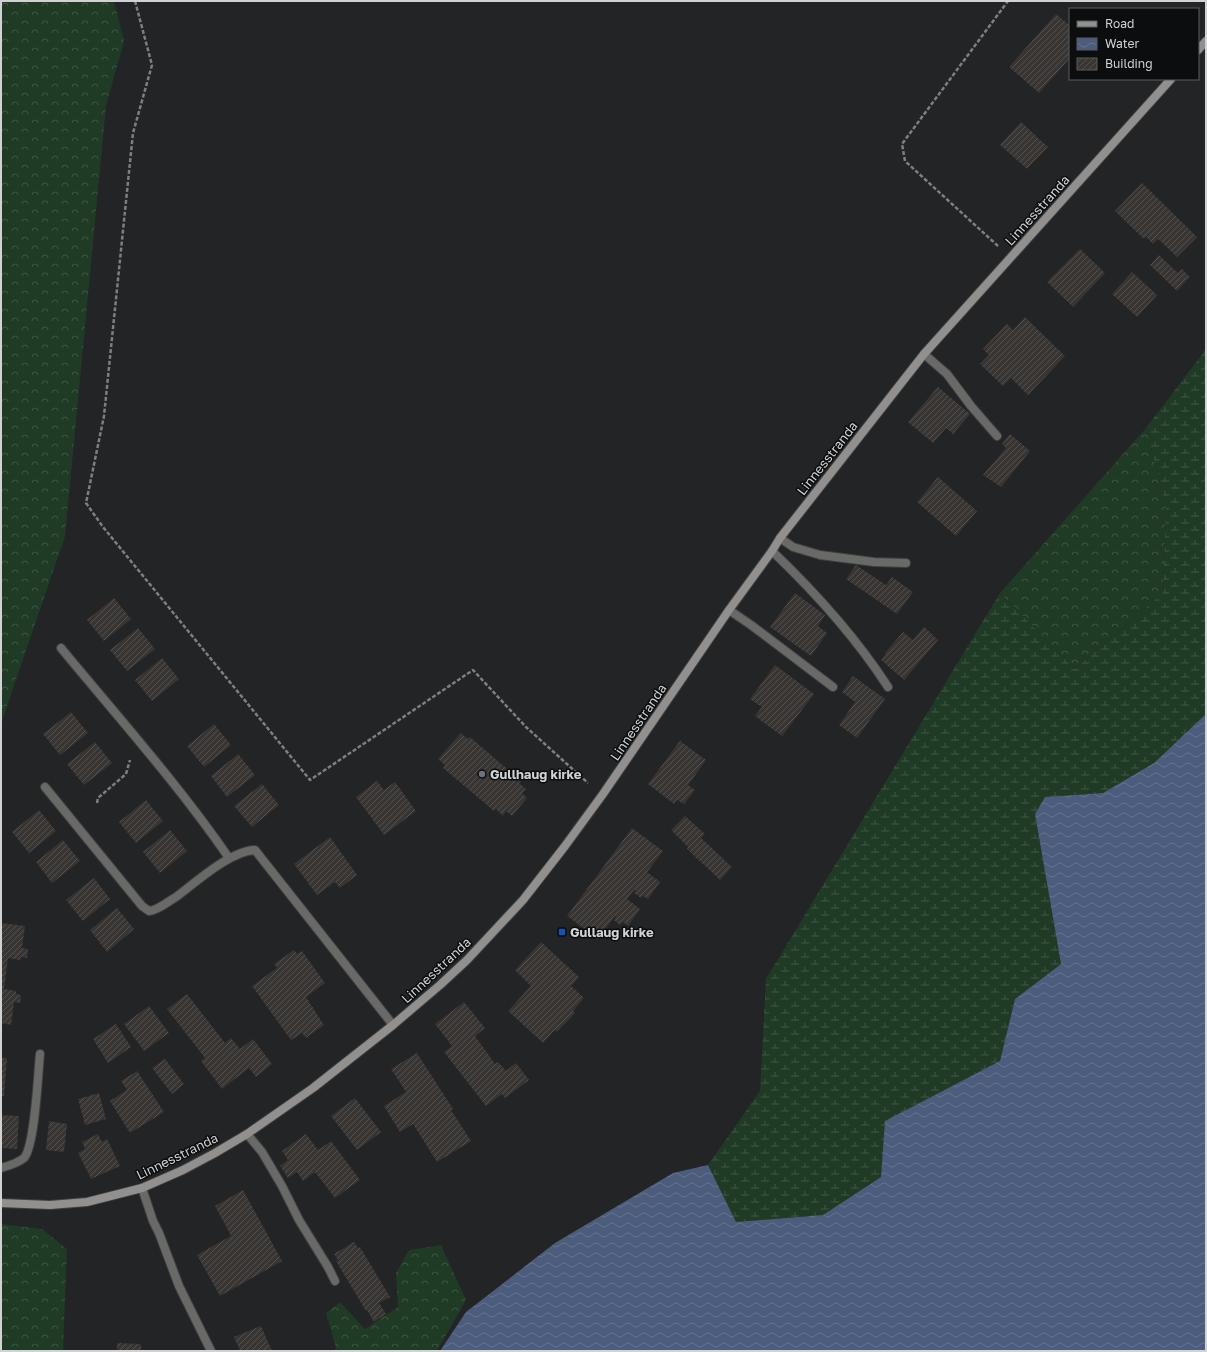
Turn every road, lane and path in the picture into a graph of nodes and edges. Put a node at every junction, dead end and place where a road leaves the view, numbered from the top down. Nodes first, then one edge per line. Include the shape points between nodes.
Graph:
1 (135, 1) edge
2 (1008, 1) edge
3 (1206, 41) edge
4 (1199, 49) edge
5 (1170, 80) edge
6 (1011, 258) junction
7 (924, 354) junction
8 (997, 436) dead end
9 (780, 538) junction
10 (772, 551) junction
11 (906, 563) dead end
12 (729, 610) junction
13 (61, 648) dead end
14 (833, 687) dead end
15 (888, 687) dead end
16 (144, 748) junction
17 (46, 787) dead end
18 (603, 794) junction
19 (97, 803) dead end
20 (229, 858) junction
21 (393, 1025) junction
22 (40, 1054) dead end
23 (247, 1134) junction
24 (1, 1168) edge
25 (142, 1188) junction
26 (1, 1203) edge
27 (335, 1281) dead end
28 (211, 1351) edge

1 - 18 path via 152,65 133,133 104,416 86,503 108,534 310,780 473,670 526,727
2 - 6 path via 902,144 905,161
3 - 4 street
5 - 6 street, Linnesstranda
6 - 7 street, Linnesstranda
7 - 8 lane via 946,374
7 - 9 street, Linnesstranda
9 - 10 street, Linnesstranda
9 - 11 lane via 793,547 820,555
10 - 12 street, Linnesstranda
10 - 15 lane via 812,589 839,620
12 - 14 lane
12 - 18 street, Linnesstranda
13 - 16 lane
16 - 19 path via 129,760 126,774 98,798
16 - 20 lane
17 - 20 lane via 142,906 149,911 169,901
18 - 21 street, Linnesstranda via 522,900 467,960
20 - 21 lane via 255,850
21 - 23 street, Linnesstranda via 313,1088
22 - 24 lane via 33,1130 27,1152 23,1158
23 - 25 street, Linnesstranda via 183,1170
23 - 27 lane via 262,1152
25 - 26 street, Linnesstranda via 87,1202 50,1206
25 - 28 lane via 179,1286

